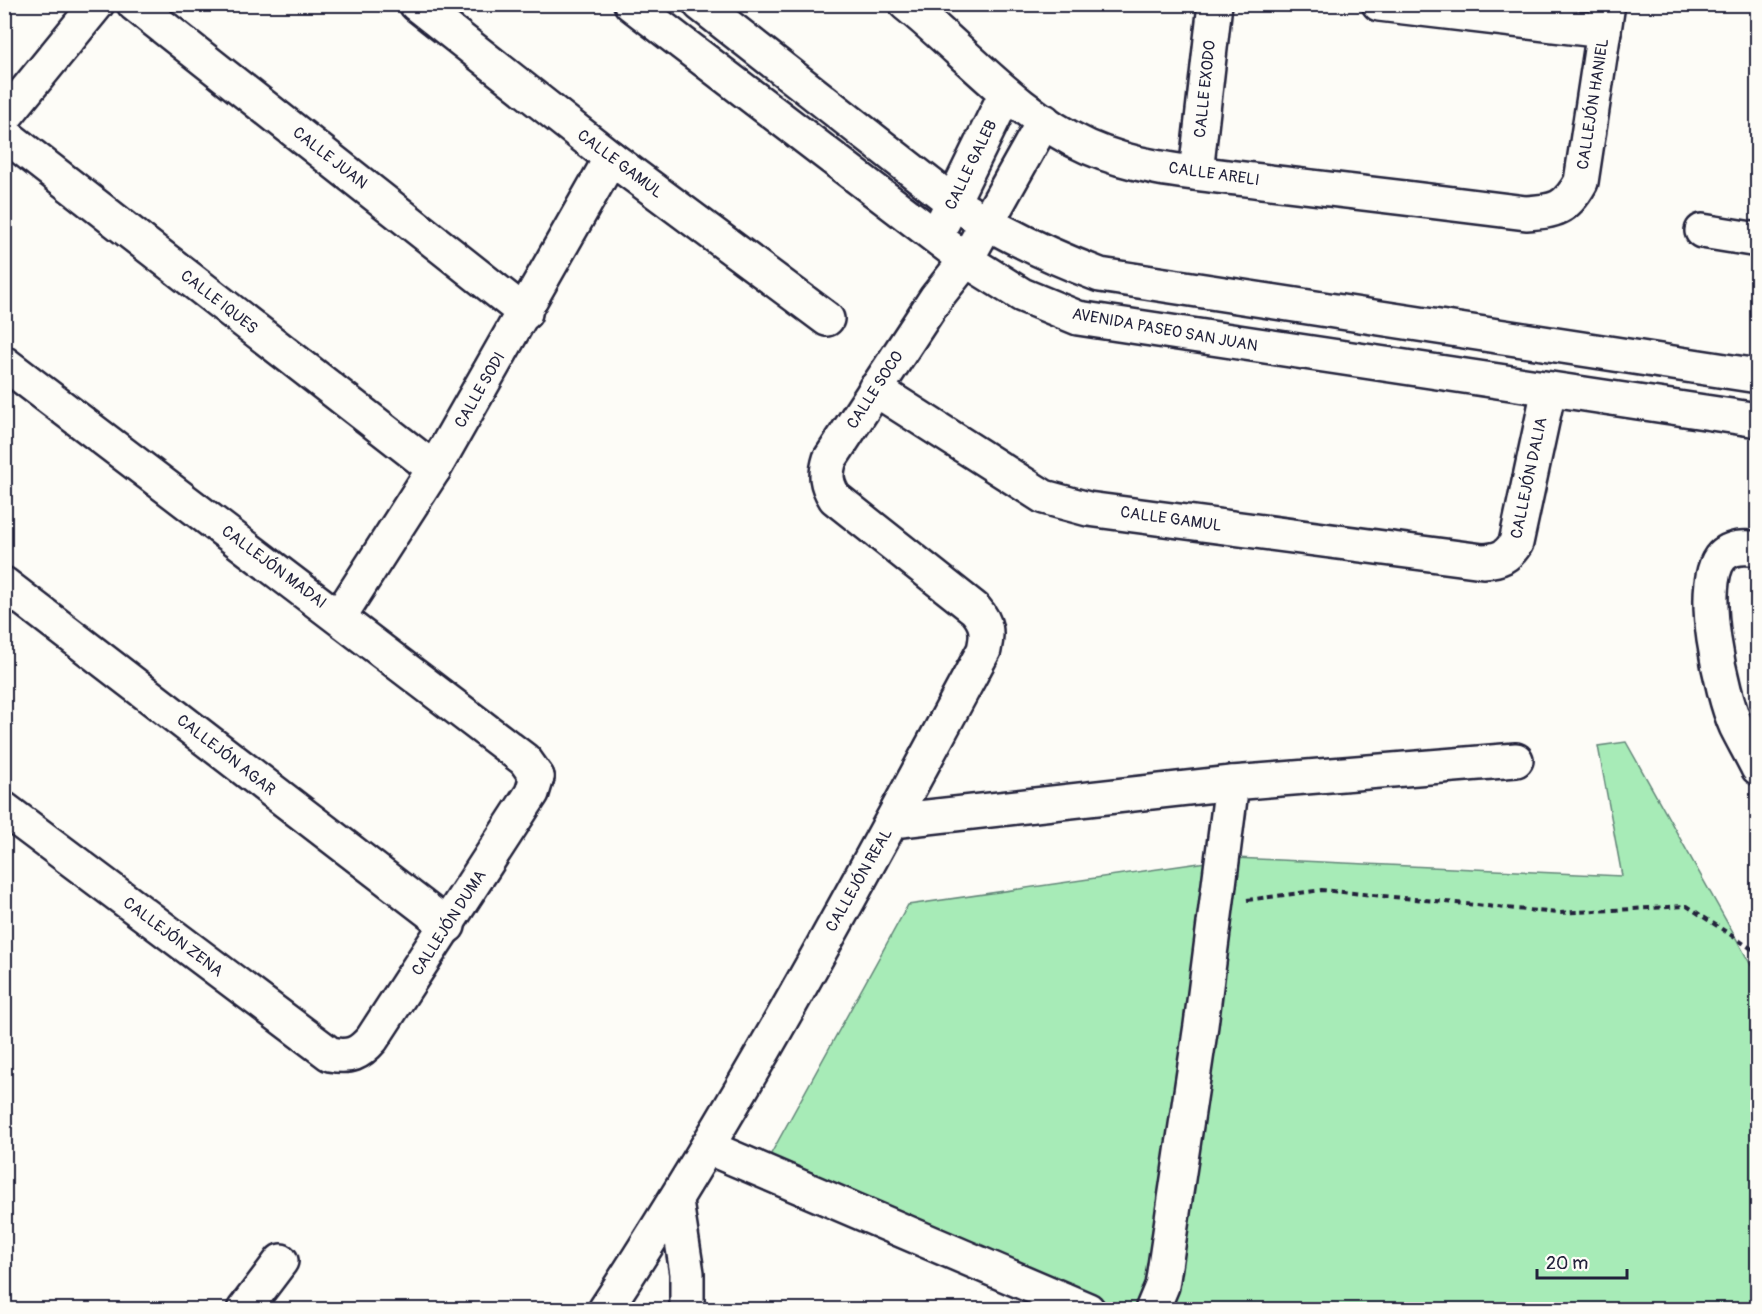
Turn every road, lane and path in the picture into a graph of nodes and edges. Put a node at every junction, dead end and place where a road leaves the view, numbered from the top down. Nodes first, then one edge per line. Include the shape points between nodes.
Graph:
1 (96, 4) edge
2 (134, 4) edge
3 (416, 4) edge
4 (631, 4) edge
5 (700, 4) edge
6 (1215, 4) edge
7 (1379, 4) edge
8 (921, 9) edge
9 (1606, 18) edge
10 (1006, 93) junction
11 (4, 118) edge
12 (1044, 120) junction
13 (4, 134) edge
14 (611, 158) junction
15 (1196, 173) junction
16 (951, 201) junction
17 (1570, 201) joint
18 (988, 225) junction
19 (1702, 231) dead end
20 (937, 238) junction
21 (1758, 240) edge
22 (966, 260) junction
23 (936, 298) junction
24 (525, 313) junction
25 (827, 319) dead end
26 (1644, 359) junction
27 (4, 363) edge
28 (1758, 376) edge
29 (875, 389) junction
30 (1548, 389) junction
31 (1641, 403) junction
32 (1758, 420) edge
33 (434, 469) junction
34 (828, 487) joint
35 (1758, 549) edge
36 (1498, 560) joint
37 (4, 584) edge
38 (339, 617) junction
39 (1516, 760) dead end
40 (1758, 768) edge
41 (549, 774) joint
42 (1232, 783) junction
43 (4, 809) edge
44 (892, 821) junction
45 (1216, 905) junction
46 (448, 926) junction
47 (1758, 953) edge
48 (345, 1058) joint
49 (706, 1148) junction
50 (676, 1202) junction
51 (282, 1261) dead end
52 (244, 1310) edge
53 (605, 1310) edge
54 (687, 1310) edge
55 (1088, 1310) edge
56 (1152, 1310) edge

1 - 11 street
2 - 24 street, CALLE JUAN
3 - 14 street, CALLE GAMUL
4 - 20 street, AVENIDA PASEO SAN JUAN
5 - 16 street
6 - 15 street, CALLE EXODO
7 - 9 street
8 - 10 street, CALLE ARELI
9 - 17 street, CALLEJÓN HANIEL via 1581,182
10 - 12 street, CALLE ARELI
10 - 16 street, CALLE GALEB
12 - 15 street, CALLE ARELI via 1088,147 1138,163
12 - 18 street
13 - 33 street, CALLE IQUES
14 - 24 street, CALLE SODI
14 - 25 street, CALLE GAMUL
15 - 17 street, CALLE ARELI via 1526,213 1551,212
16 - 18 street
16 - 20 street, CALLE GALEB
18 - 22 street
18 - 26 street via 1047,255 1100,275
19 - 21 street
20 - 22 street, AVENIDA PASEO SAN JUAN
20 - 23 street
22 - 23 street, CALLE SOCO
22 - 30 street, AVENIDA PASEO SAN JUAN via 1022,296 1078,318
23 - 29 street, CALLE SOCO
24 - 33 street, CALLE SODI
26 - 28 street
26 - 31 street
27 - 38 street, CALLEJÓN MADAI
29 - 34 street, CALLE SOCO via 830,459 825,473
29 - 36 street, CALLE GAMUL via 1044,497 1088,508
30 - 31 street, AVENIDA PASEO SAN JUAN
30 - 36 street, CALLEJÓN DALIA via 1516,543 1509,554
31 - 32 street, AVENIDA PASEO SAN JUAN
33 - 38 street, CALLE SODI
34 - 44 street, CALLEJÓN REAL via 835,498 985,621 984,650
35 - 40 street via 1732,550 1722,556 1715,569 1711,609 1717,660 1736,725
37 - 46 street, CALLEJÓN AGAR
38 - 41 street, CALLEJÓN MADAI via 525,760
39 - 42 street
41 - 46 street, CALLEJÓN DUMA via 532,794
42 - 44 street
42 - 45 street
43 - 48 street, CALLEJÓN ZENA via 330,1054
44 - 49 street, CALLEJÓN REAL
45 - 47 path via 1322,890 1558,913 1687,906
45 - 56 street via 1162,1286
46 - 48 street, CALLEJÓN DUMA via 372,1039 360,1053
49 - 50 street, CALLEJÓN REAL
49 - 55 street
50 - 53 street, CALLEJÓN REAL
50 - 54 street via 687,1273
51 - 52 street

